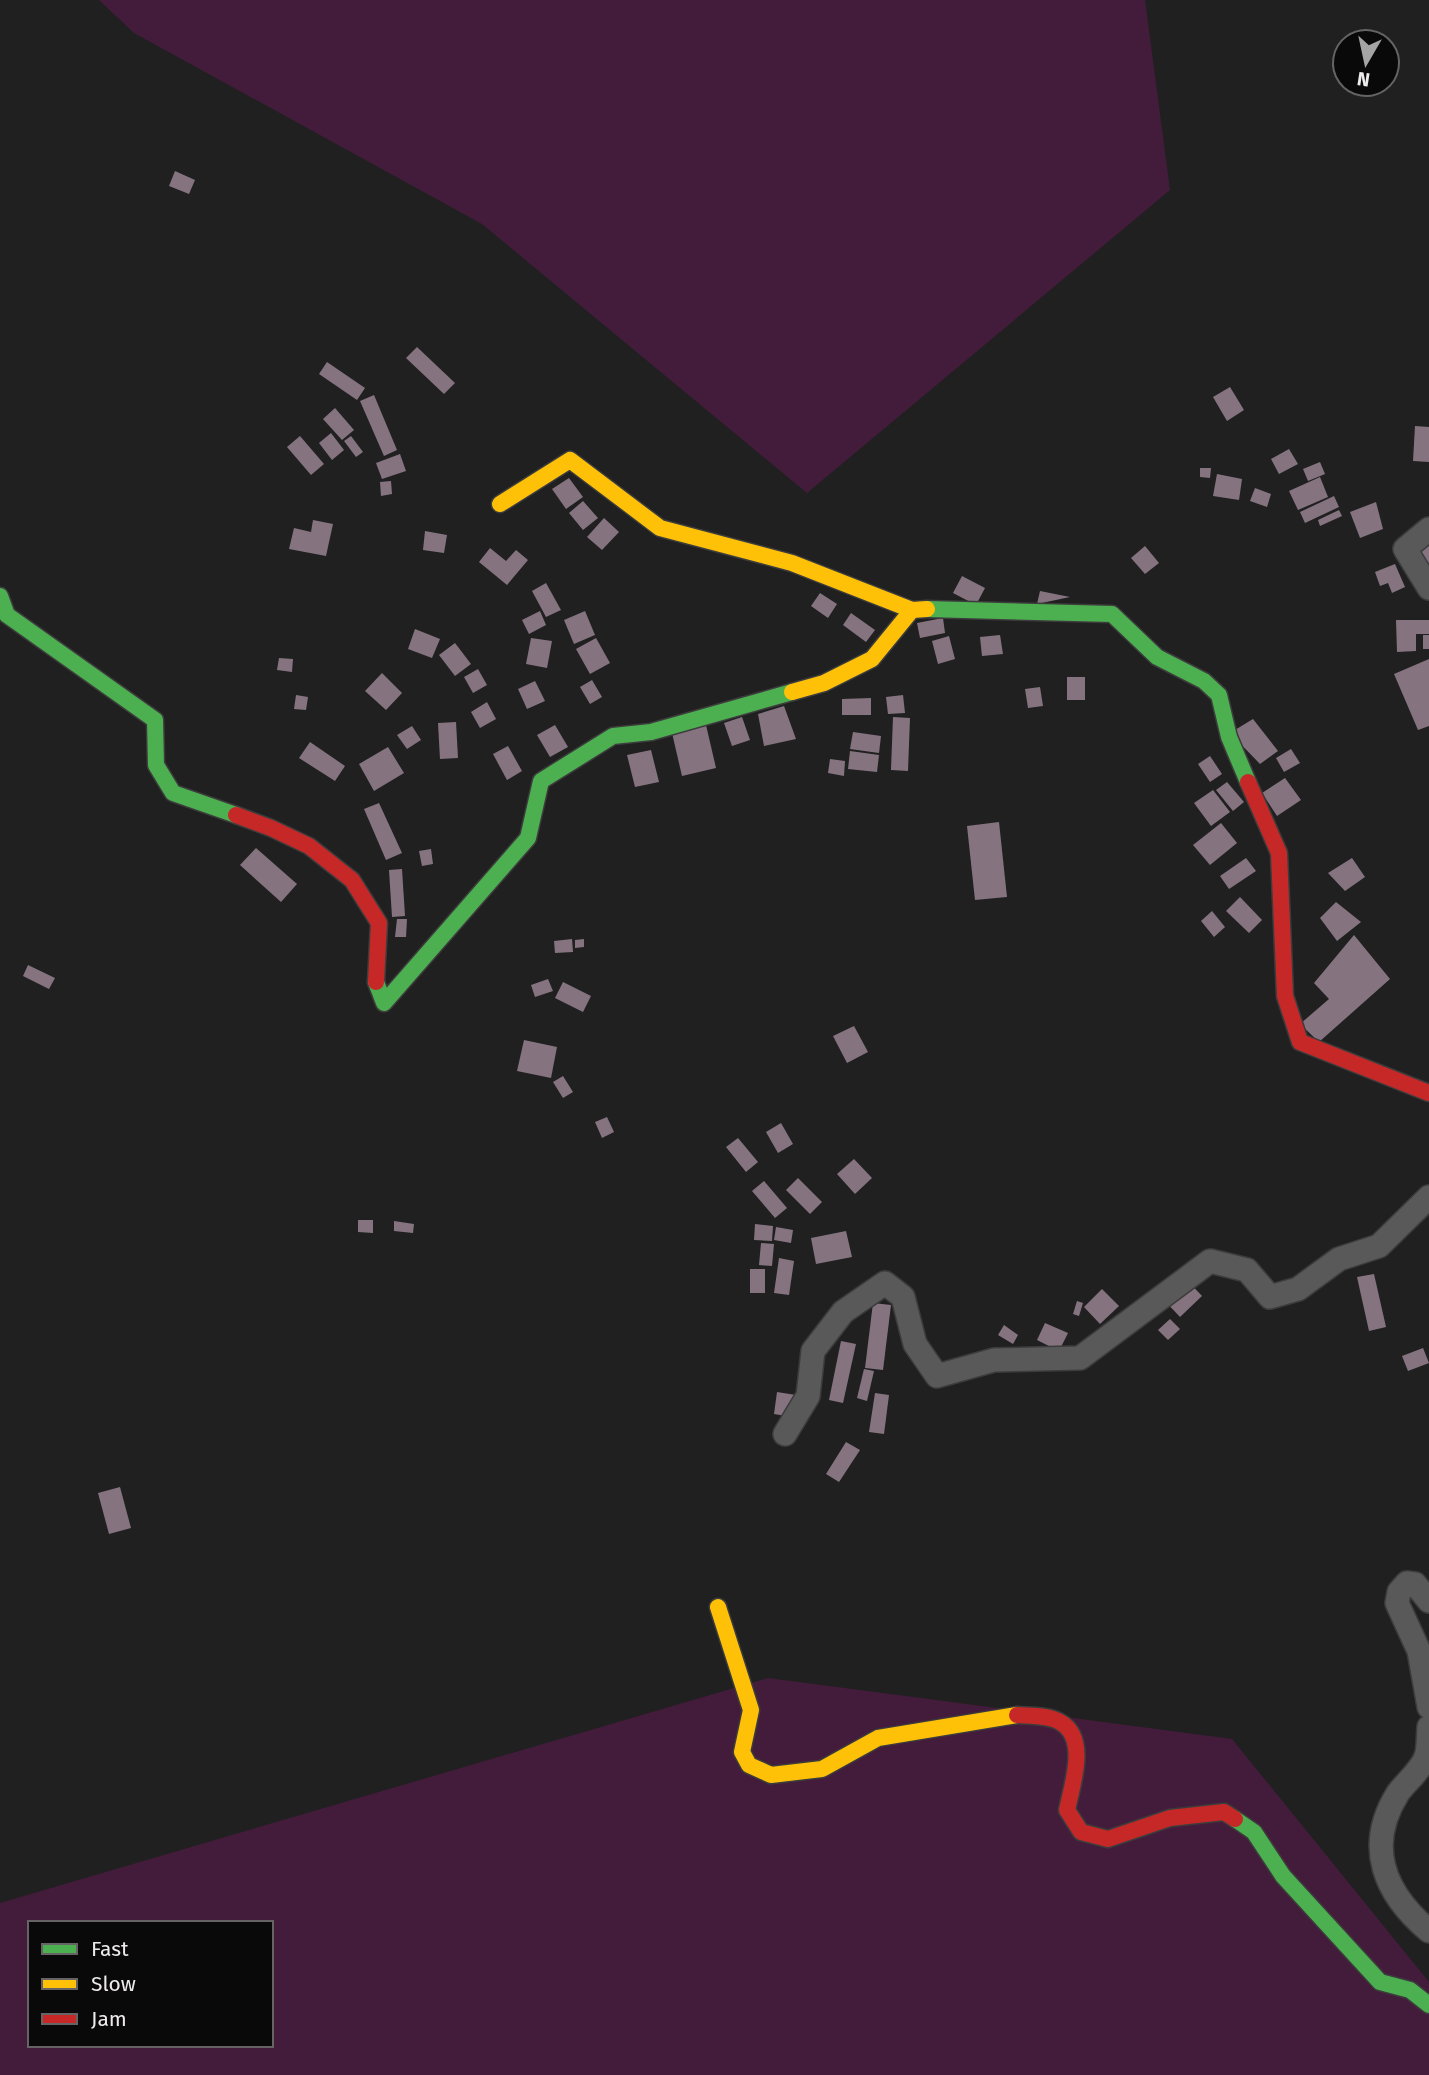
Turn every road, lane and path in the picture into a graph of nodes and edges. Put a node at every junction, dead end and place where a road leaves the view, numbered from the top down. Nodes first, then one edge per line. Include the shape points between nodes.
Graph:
1 (500, 504) dead end
2 (1429, 529) edge
3 (1429, 588) edge
4 (0, 596) edge
5 (912, 610) junction
6 (1429, 1093) edge
7 (1429, 1197) edge
8 (785, 1434) dead end
9 (1429, 1601) edge
10 (718, 1607) dead end
11 (1429, 1707) edge
12 (1429, 1727) edge
13 (1429, 1931) edge
14 (1429, 2006) edge

1 - 5 street via 570,460 660,528 792,563
2 - 3 street via 1405,549
4 - 5 street via 7,615 155,720 156,765 173,793 309,846 352,880 379,923 376,981 384,1003 528,838 541,781 613,736 651,732 824,683 872,659
5 - 6 street via 1112,614 1157,657 1204,681 1219,695 1229,737 1279,853 1285,996 1300,1042
7 - 8 street via 1379,1246 1339,1259 1298,1289 1270,1297 1247,1270 1210,1261 1080,1358 994,1360 937,1376 915,1344 902,1297 885,1283 843,1312 813,1351 808,1396
9 - 11 street via 1415,1584 1407,1583 1397,1603 1419,1651
10 - 14 street via 751,1710 742,1752 749,1765 771,1775 821,1769 878,1738 1009,1715 1059,1721 1071,1731 1075,1744 1067,1810 1081,1832 1108,1839 1170,1818 1224,1812 1254,1832 1283,1876 1380,1983 1410,1990
12 - 13 street via 1426,1758 1397,1795 1385,1825 1380,1857 1398,1896

